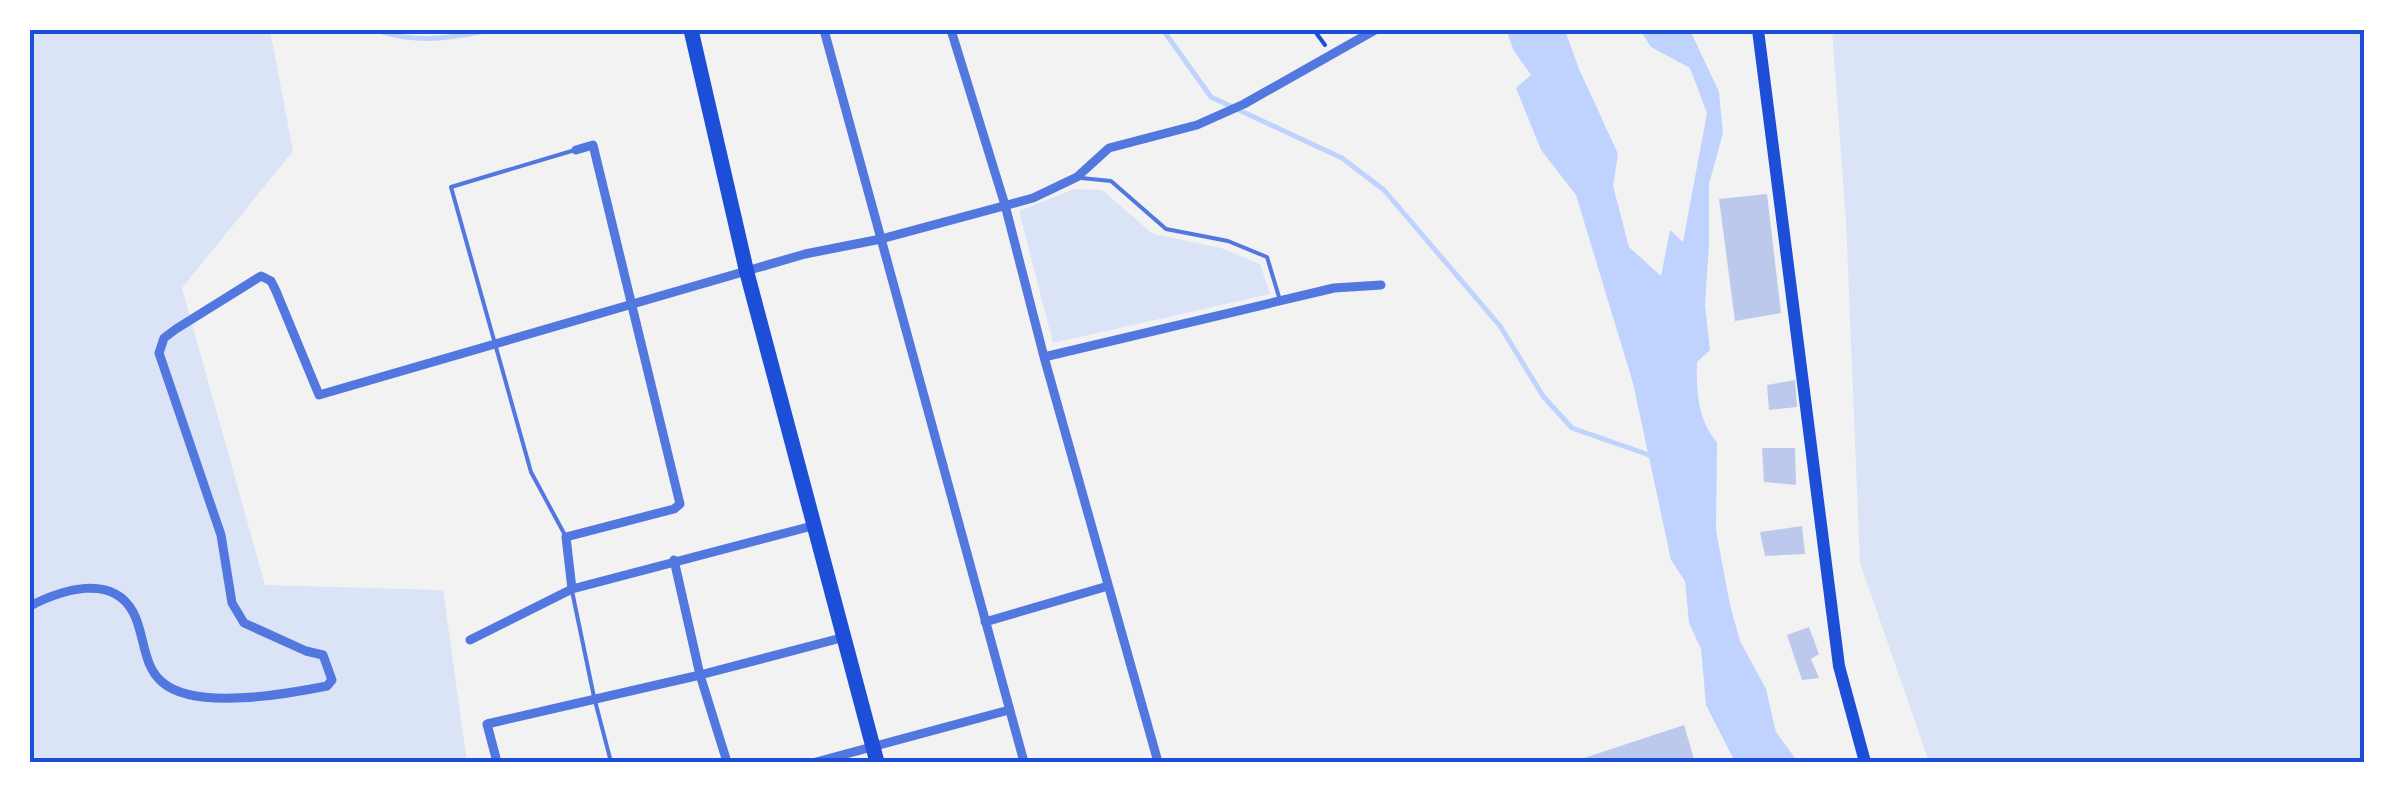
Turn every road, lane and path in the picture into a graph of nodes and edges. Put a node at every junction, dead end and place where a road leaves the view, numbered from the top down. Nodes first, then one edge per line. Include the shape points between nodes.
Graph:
1 (691, 30) edge
2 (824, 30) edge
3 (950, 30) edge
4 (1314, 30) edge
5 (1376, 30) edge
6 (1758, 30) edge
7 (1330, 54) junction
8 (576, 150) joint
9 (1077, 178) junction
10 (1004, 205) junction
11 (882, 239) junction
12 (748, 272) junction
13 (1381, 285) dead end
14 (1280, 301) junction
15 (633, 304) junction
16 (493, 344) junction
17 (1044, 357) junction
18 (816, 525) junction
19 (566, 537) junction
20 (674, 560) junction
21 (1108, 586) junction
22 (572, 588) junction
23 (30, 606) edge
24 (986, 622) junction
25 (845, 637) junction
26 (470, 640) dead end
27 (700, 675) junction
28 (594, 697) junction
29 (1009, 710) junction
30 (876, 755) edge
31 (496, 762) edge
32 (612, 762) edge
33 (727, 762) edge
34 (816, 762) edge
35 (1024, 762) edge
36 (1158, 762) edge
37 (1865, 762) edge

1 - 12 highway
2 - 11 street
3 - 10 street
4 - 7 path
5 - 7 street
6 - 37 main road via 1839,666
7 - 9 street via 1197,125 1109,148
8 - 15 street via 594,146
8 - 16 lane via 450,187
9 - 10 street
9 - 14 lane via 1111,182 1166,230 1228,241 1267,257
10 - 11 street
10 - 17 street
11 - 12 street
11 - 24 street
12 - 15 street
12 - 18 highway
13 - 14 street
14 - 17 street
15 - 16 street
15 - 19 street via 680,504
16 - 19 lane via 531,472
16 - 23 street via 319,395 276,291 262,276 164,338 159,353 221,535 232,603 244,623 324,655 332,680 327,686 188,696 152,670 132,610 112,592 71,591
17 - 21 street
18 - 20 street
18 - 25 highway
19 - 22 street
20 - 22 street
20 - 27 street
21 - 24 street
21 - 36 street
22 - 26 street
22 - 28 lane
24 - 29 street
25 - 27 street
25 - 30 highway
27 - 28 street
27 - 33 street
28 - 31 street via 488,724
28 - 32 lane
29 - 30 street
29 - 35 street
30 - 34 street

